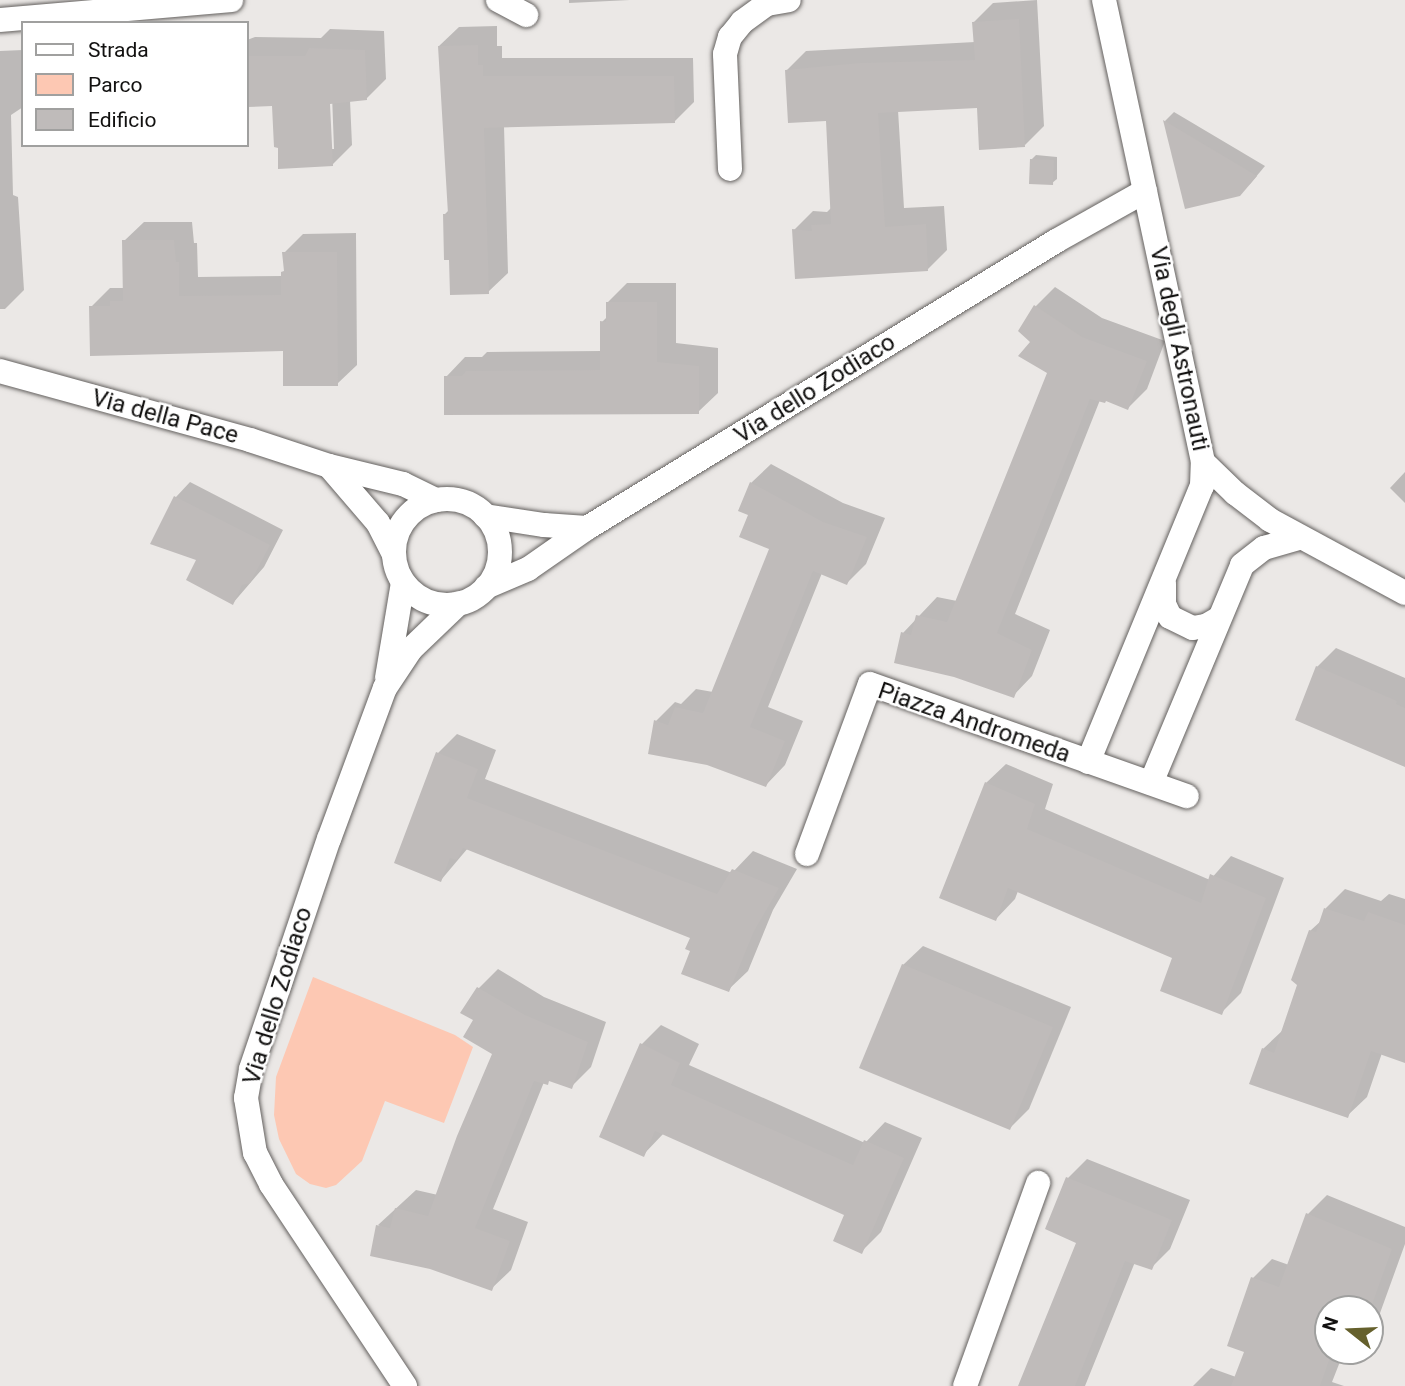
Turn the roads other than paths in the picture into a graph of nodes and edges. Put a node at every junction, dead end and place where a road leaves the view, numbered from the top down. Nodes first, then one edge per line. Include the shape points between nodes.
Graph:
1 (231, 0) edge
2 (498, 0) edge
3 (789, 0) edge
4 (1104, 0) edge
5 (526, 15) dead end
6 (0, 20) edge
7 (730, 169) dead end
8 (1145, 191) junction
9 (0, 371) edge
10 (1203, 462) junction
11 (330, 466) junction
12 (436, 500) junction
13 (485, 516) junction
14 (587, 528) junction
15 (1300, 538) junction
16 (394, 554) junction
17 (1164, 581) junction
18 (403, 582) junction
19 (486, 587) junction
20 (1405, 593) edge
21 (459, 603) junction
22 (1218, 619) junction
23 (385, 688) junction
24 (1088, 762) junction
25 (1151, 783) junction
26 (1187, 796) dead end
27 (807, 854) dead end
28 (1038, 1182) dead end
29 (405, 1386) edge
30 (965, 1386) edge

1 - 6 street
2 - 5 street
3 - 7 street via 767,4 730,37 725,54
4 - 8 street, Via degli Astronauti
8 - 10 street, Via degli Astronauti
8 - 14 street, Via dello Zodiaco
9 - 11 street, Via della Pace
10 - 15 street, Via degli Astronauti via 1235,493
10 - 17 street, Piazza Andromeda via 1202,486
11 - 12 street, Via della Pace via 403,484
11 - 16 street via 378,523
12 - 13 street, Via della Pace via 454,499
12 - 16 street via 422,505 401,525
13 - 14 street, Via della Pace
13 - 19 street via 495,529 499,559
14 - 19 street, Via dello Zodiaco via 528,569
15 - 20 street, Via degli Astronauti
15 - 22 street via 1264,548 1242,565
16 - 18 street
17 - 22 street via 1164,604 1170,617 1192,628
17 - 24 street, Piazza Andromeda
18 - 21 street via 428,601
18 - 23 street
19 - 21 street
21 - 23 street, Via dello Zodiaco via 411,649
22 - 25 street
23 - 29 street, Via dello Zodiaco via 251,1069 246,1098 255,1153 271,1184
24 - 25 street, Piazza Andromeda
24 - 27 street, Piazza Andromeda via 870,684
25 - 26 street, Piazza Andromeda
28 - 30 street

